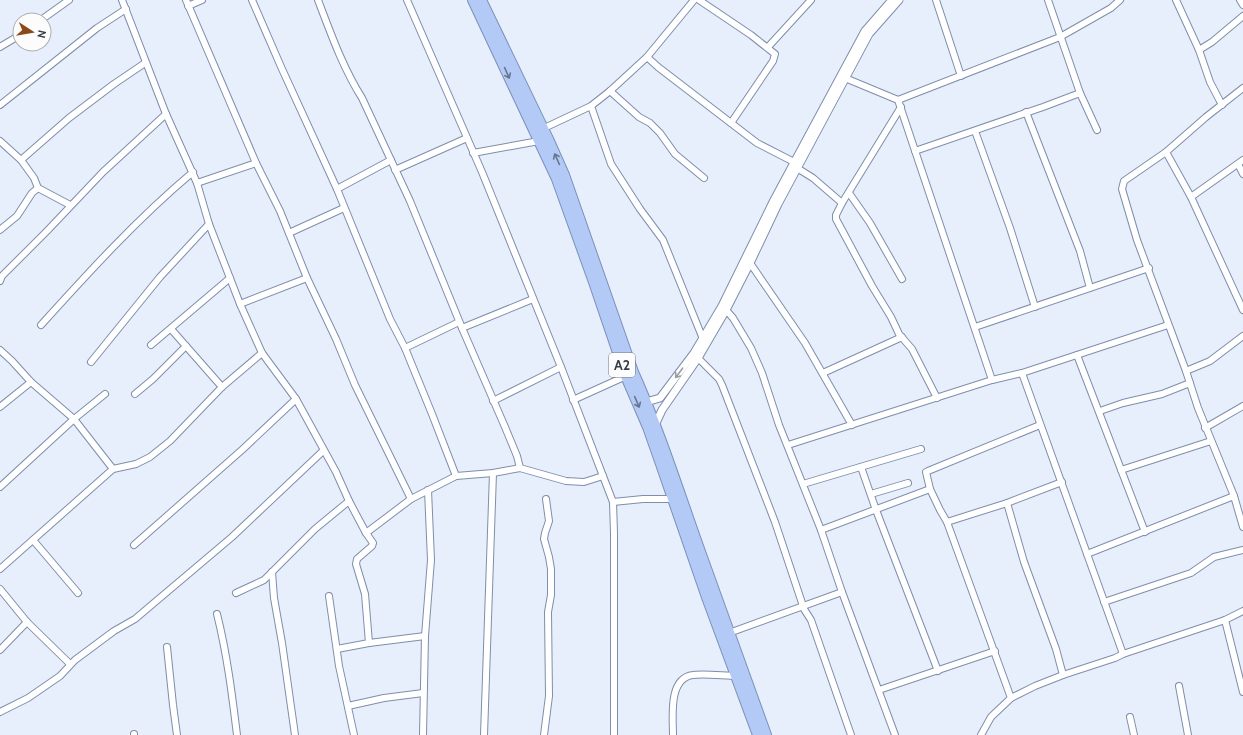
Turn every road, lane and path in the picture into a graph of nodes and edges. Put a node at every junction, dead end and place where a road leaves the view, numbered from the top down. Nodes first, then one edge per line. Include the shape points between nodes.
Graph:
1 (69, 0) edge
2 (122, 0) edge
3 (202, 0) edge
4 (252, 0) edge
5 (318, 0) edge
6 (407, 0) edge
7 (473, 0) edge
8 (481, 0) edge
9 (694, 0) edge
10 (699, 0) edge
11 (811, 0) edge
12 (892, 0) edge
13 (899, 0) edge
14 (936, 0) edge
15 (1048, 0) edge
16 (1108, 0) edge
17 (1120, 0) edge
18 (1176, 0) edge
19 (1240, 0) edge
20 (187, 3) edge
21 (1243, 5) edge
22 (1111, 8) junction
23 (126, 9) junction
24 (52, 12) edge
25 (1243, 16) edge
26 (1060, 38) junction
27 (12, 40) edge
28 (0, 47) edge
29 (768, 47) junction
30 (1199, 50) junction
31 (647, 57) junction
32 (146, 63) junction
33 (961, 76) junction
34 (845, 78) junction
35 (1243, 88) edge
36 (610, 91) junction
37 (1080, 93) junction
38 (898, 100) junction
39 (0, 105) edge
40 (1222, 105) junction
41 (591, 106) junction
42 (901, 108) junction
43 (1026, 112) junction
44 (166, 114) junction
45 (731, 123) junction
46 (1097, 130) dead end
47 (975, 131) junction
48 (539, 134) junction
49 (467, 138) junction
50 (1, 145) edge
51 (915, 151) junction
52 (473, 152) junction
53 (1166, 152) junction
54 (21, 160) junction
55 (391, 160) junction
56 (1241, 162) edge
57 (256, 163) junction
58 (795, 165) junction
59 (395, 170) junction
60 (193, 172) junction
61 (1243, 174) edge
62 (704, 178) dead end
63 (197, 183) junction
64 (38, 188) junction
65 (337, 189) junction
66 (849, 193) junction
67 (1191, 197) junction
68 (842, 203) junction
69 (70, 205) junction
70 (344, 208) junction
71 (209, 224) junction
72 (0, 230) edge
73 (289, 233) junction
74 (750, 263) junction
75 (1149, 268) junction
76 (230, 278) junction
77 (307, 278) junction
78 (902, 279) dead end
79 (0, 281) edge
80 (1090, 288) junction
81 (533, 299) junction
82 (240, 304) junction
83 (1035, 307) junction
84 (726, 310) junction
85 (1243, 310) edge
86 (611, 322) junction
87 (41, 325) dead end
88 (461, 325) junction
89 (1168, 325) junction
90 (975, 327) junction
91 (171, 329) junction
92 (1243, 336) edge
93 (902, 337) junction
94 (703, 339) junction
95 (151, 345) dead end
96 (186, 346) junction
97 (405, 348) junction
98 (0, 350) edge
99 (262, 353) junction
100 (1077, 355) junction
101 (698, 358) junction
102 (90, 362) dead end
103 (561, 367) junction
104 (823, 372) junction
105 (1186, 372) junction
106 (1022, 373) junction
107 (626, 376) junction
108 (992, 380) junction
109 (31, 382) junction
110 (1190, 383) junction
111 (222, 387) junction
112 (105, 394) dead end
113 (135, 394) dead end
114 (936, 398) junction
115 (296, 399) junction
116 (574, 400) junction
117 (493, 401) junction
118 (646, 402) junction
119 (1243, 406) edge
120 (0, 408) edge
121 (1100, 411) junction
122 (74, 419) junction
123 (1040, 424) junction
124 (852, 425) junction
125 (656, 426) junction
126 (1205, 428) junction
127 (1211, 441) junction
128 (788, 446) junction
129 (921, 449) dead end
130 (323, 451) junction
131 (861, 467) junction
132 (520, 468) junction
133 (113, 470) junction
134 (1121, 470) junction
135 (493, 473) junction
136 (456, 476) junction
137 (603, 476) junction
138 (908, 482) dead end
139 (1062, 482) junction
140 (803, 484) junction
141 (0, 487) edge
142 (930, 489) junction
143 (428, 490) junction
144 (871, 494) junction
145 (1234, 496) junction
146 (411, 499) junction
147 (546, 499) dead end
148 (673, 499) junction
149 (349, 502) junction
150 (612, 502) junction
151 (1008, 503) junction
152 (876, 510) junction
153 (947, 522) junction
154 (1243, 527) edge
155 (821, 530) junction
156 (1144, 532) junction
157 (366, 533) junction
158 (33, 540) junction
159 (134, 545) dead end
160 (1243, 550) edge
161 (1087, 554) junction
162 (0, 569) edge
163 (272, 572) junction
164 (0, 589) edge
165 (842, 592) junction
166 (78, 593) dead end
167 (236, 593) dead end
168 (329, 596) dead end
169 (1104, 602) junction
170 (803, 607) junction
171 (1243, 611) edge
172 (217, 614) dead end
173 (1225, 620) junction
174 (27, 622) junction
175 (729, 633) junction
176 (425, 636) junction
177 (369, 643) junction
178 (167, 647) dead end
179 (337, 649) junction
180 (0, 650) edge
181 (994, 651) junction
182 (1123, 654) junction
183 (1243, 659) edge
184 (1235, 661) junction
185 (70, 664) junction
186 (938, 671) junction
187 (1064, 675) junction
188 (736, 676) junction
189 (1179, 686) dead end
190 (879, 690) junction
191 (423, 692) junction
192 (1243, 692) edge
193 (1012, 698) junction
194 (348, 706) junction
195 (0, 712) edge
196 (1130, 717) dead end
197 (177, 735) edge
198 (237, 735) edge
199 (295, 735) edge
200 (354, 735) edge
201 (423, 735) edge
202 (484, 735) edge
203 (544, 735) edge
204 (614, 735) edge
205 (673, 735) edge
206 (758, 735) edge
207 (766, 735) edge
208 (851, 735) edge
209 (895, 735) edge
210 (981, 735) edge
211 (1134, 735) edge
212 (1188, 735) edge

1 - 24 street
2 - 23 street
3 - 20 street
4 - 65 street
5 - 55 street via 336,48
6 - 49 street
7 -> 48 highway, A2
8 - 48 highway, A2
9 - 31 street
10 - 29 street
11 - 29 street
12 - 58 street via 865,31
13 - 34 street via 869,34
14 - 33 street
15 - 26 street
16 - 22 street
17 - 22 street
18 - 30 street
19 - 21 street
20 - 57 street
22 - 26 street
23 - 32 street
23 - 39 street via 97,28
25 - 30 street
26 - 33 street
26 - 37 street
27 - 28 street
29 - 45 street via 774,51 775,57
30 - 40 street via 1210,82
31 - 36 street
31 - 45 street
32 - 44 street
32 - 54 street via 86,105
33 - 38 street
34 - 38 street
34 - 58 street
35 - 40 street
36 - 41 street
36 - 62 street via 639,117 650,123 675,154
37 - 43 street
37 - 46 street
38 - 42 street
40 - 53 street
41 - 48 street
41 - 94 street via 611,164 663,240
42 - 51 street
42 - 66 street
43 - 47 street
43 - 80 street via 1080,252
44 - 60 street
44 - 69 street
45 - 58 street
47 - 51 street
47 - 83 street
48 - 52 street
48 - 86 highway, A2
49 - 52 street
49 - 59 street
50 - 54 street
51 - 90 street
52 - 81 street
53 - 67 street
53 - 75 street via 1122,184
54 - 64 street
55 - 59 street
55 - 65 street
56 - 61 street
56 - 67 street
57 - 63 street
57 - 73 street
58 - 68 street
58 - 74 street
58 - 94 street via 773,202
59 - 88 street
60 - 63 street
60 - 87 street via 114,245
63 - 71 street
64 - 69 street
64 - 72 street via 17,216
65 - 70 street
66 - 68 street
66 - 78 street via 870,223
67 - 85 street
68 - 93 street via 836,219
69 - 79 street
70 - 73 street
70 - 97 street via 390,319
71 - 76 street
71 - 102 street
73 - 77 street
74 - 84 street
74 - 104 street
75 - 80 street
75 - 89 street
76 - 82 street
76 - 91 street
77 - 82 street
77 - 146 street via 355,385
80 - 83 street
81 - 88 street
81 - 103 street
82 - 99 street
83 - 90 street
84 - 101 street
84 - 128 street via 751,348
86 - 107 highway, A2
86 - 118 highway, A2
88 - 97 street
88 - 117 street
89 - 100 street
89 - 105 street
90 - 108 street
91 - 95 street
91 - 96 street
92 - 105 street via 1210,361
93 - 104 street
93 - 114 street via 912,349
94 -> 118 street via 660,398
96 - 111 street
96 - 113 street
97 - 136 street
98 - 109 street
99 - 111 street
99 - 115 street
100 - 106 street
100 - 121 street
101 - 125 street via 662,410
101 - 170 street via 722,385 772,515
103 - 116 street
103 - 117 street
104 - 124 street
105 - 110 street
106 - 108 street
106 - 123 street
107 - 116 street
107 -> 148 highway, A2 via 648,427
108 - 114 street
109 - 120 street
109 - 122 street
110 - 121 street via 1162,394
110 - 126 street
111 - 133 street via 170,441 150,457
112 - 122 street
114 - 124 street
115 - 130 street
115 - 159 street
116 - 137 street
117 - 132 street
118 - 125 highway, A2
119 - 126 street
121 - 134 street
122 - 133 street
122 - 141 street
123 - 139 street
123 - 142 street via 926,472
124 - 128 street
125 - 175 highway, A2
126 - 127 street
127 - 134 street
127 - 145 street
128 - 140 street
129 - 131 street
130 - 149 street via 336,472
130 - 185 street via 232,537 135,619 114,631
131 - 140 street
131 - 144 street
132 - 135 street
132 - 137 street via 566,481 584,482
133 - 158 street
134 - 156 street
135 - 136 street
135 - 202 street
136 - 143 street
137 - 150 street
138 - 144 street
139 - 151 street
139 - 161 street
140 - 155 street
142 - 152 street
142 - 153 street
143 - 146 street
143 - 176 street via 431,560
144 - 152 street
145 - 154 street
145 - 156 street
146 - 157 street
147 - 203 street via 549,521 544,539 551,568 551,595 548,612 548,696
148 - 150 street
148 - 188 highway, A2
149 - 157 street
149 - 163 street via 315,530
150 - 204 street
151 - 153 street
151 - 187 street via 1024,562
152 - 155 street
152 - 186 street
153 - 181 street
155 - 165 street
156 - 161 street
157 - 177 street via 373,543 357,559 356,564 365,594
158 - 162 street
158 - 166 street
160 - 169 street via 1214,557 1191,573
161 - 169 street
163 - 167 street via 264,580
163 - 199 street
164 - 174 street
165 - 170 street
165 - 190 street
168 - 179 street
169 - 182 street
170 - 175 street
170 - 208 street via 811,620
171 - 173 street
172 - 198 street via 226,655
173 - 182 street
173 - 184 street
174 - 180 street
174 - 185 street
175 - 207 highway, A2
176 - 177 street
176 - 191 street
177 - 179 street
178 - 197 street
179 - 194 street
181 - 186 street
181 - 193 street
182 - 187 street
183 - 184 street
184 - 192 street
185 - 195 street via 60,676 28,698
186 - 190 street
187 - 193 street
188 - 205 street via 692,675 681,681 674,695
188 - 206 highway, A2
189 - 212 street
190 - 209 street
191 - 194 street
191 - 201 street
193 - 210 street via 991,717
194 - 200 street
196 - 211 street

